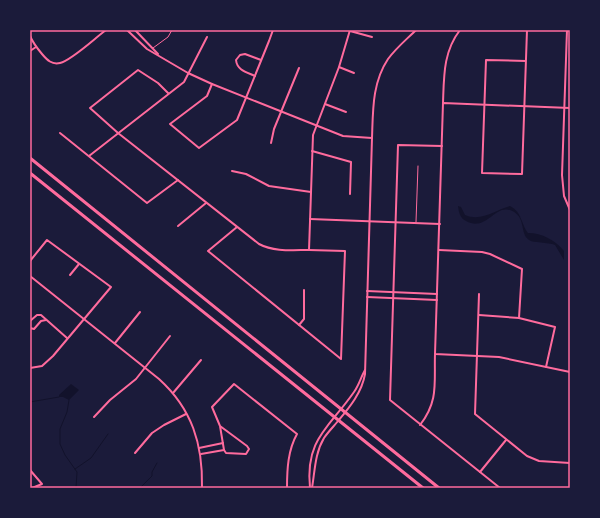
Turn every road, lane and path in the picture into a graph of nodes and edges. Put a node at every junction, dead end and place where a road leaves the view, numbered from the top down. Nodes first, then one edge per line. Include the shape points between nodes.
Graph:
1 (106, 30) edge
2 (128, 30) edge
3 (135, 30) edge
4 (172, 30) edge
5 (273, 30) edge
6 (416, 30) edge
7 (460, 30) edge
8 (527, 30) edge
9 (567, 30) edge
10 (350, 31) edge
11 (30, 36) edge
12 (207, 37) dead end
13 (372, 37) dead end
14 (36, 47) junction
15 (153, 49) junction
16 (30, 51) edge
17 (160, 57) junction
18 (261, 60) junction
19 (526, 61) junction
20 (339, 67) junction
21 (299, 68) dead end
22 (188, 73) junction
23 (354, 73) dead end
24 (255, 76) junction
25 (212, 84) junction
26 (168, 93) junction
27 (247, 97) junction
28 (444, 103) junction
29 (325, 104) junction
30 (484, 104) junction
31 (524, 106) junction
32 (564, 108) junction
33 (570, 108) edge
34 (281, 111) junction
35 (346, 112) dead end
36 (316, 125) junction
37 (60, 133) dead end
38 (118, 133) junction
39 (372, 138) junction
40 (271, 143) dead end
41 (442, 146) junction
42 (312, 151) junction
43 (89, 156) junction
44 (30, 158) edge
45 (418, 166) dead end
46 (232, 171) dead end
47 (30, 172) edge
48 (178, 180) junction
49 (311, 192) junction
50 (350, 194) dead end
51 (206, 203) junction
52 (570, 210) edge
53 (310, 219) junction
54 (370, 221) junction
55 (395, 222) junction
56 (416, 223) junction
57 (440, 224) junction
58 (178, 226) dead end
59 (237, 227) junction
60 (309, 250) junction
61 (439, 250) junction
62 (30, 261) edge
63 (79, 263) junction
64 (70, 275) dead end
65 (30, 276) edge
66 (304, 290) dead end
67 (367, 291) junction
68 (393, 292) junction
69 (437, 294) junction
70 (479, 294) dead end
71 (367, 297) junction
72 (393, 298) junction
73 (437, 300) junction
74 (140, 312) dead end
75 (479, 315) junction
76 (519, 318) junction
77 (84, 319) junction
78 (46, 320) junction
79 (30, 321) edge
80 (299, 325) junction
81 (30, 328) edge
82 (170, 336) dead end
83 (67, 338) junction
84 (115, 343) junction
85 (435, 354) junction
86 (477, 356) junction
87 (201, 360) dead end
88 (366, 367) junction
89 (546, 367) junction
90 (30, 368) edge
91 (144, 368) junction
92 (570, 372) edge
93 (173, 394) junction
94 (341, 408) junction
95 (345, 412) junction
96 (186, 414) junction
97 (94, 416) dead end
98 (335, 417) junction
99 (339, 420) junction
100 (420, 424) junction
101 (220, 426) junction
102 (506, 440) junction
103 (223, 443) junction
104 (199, 448) junction
105 (224, 450) junction
106 (135, 453) dead end
107 (201, 454) junction
108 (570, 463) edge
109 (30, 470) edge
110 (480, 472) junction
111 (32, 488) edge
112 (202, 488) edge
113 (287, 488) edge
114 (311, 488) edge
115 (423, 488) edge
116 (439, 488) edge
117 (500, 488) edge

1 - 14 street via 60,63 47,60
2 - 17 street via 147,50
3 - 15 street
4 - 15 lane via 168,37
5 - 18 street
6 - 39 street via 400,45 382,70 374,100
7 - 28 street via 450,46 444,67
8 - 19 street
9 - 32 street
10 - 13 street
10 - 20 street
11 - 14 street
12 - 22 street
14 - 16 street
15 - 17 street
17 - 22 street
18 - 24 street
18 - 24 street via 245,54 236,60 239,69
19 - 30 street via 486,60
19 - 31 street
20 - 23 street
20 - 29 street
21 - 34 street
22 - 25 street
22 - 26 street via 184,82
24 - 27 street
25 - 27 street
25 - 27 street via 207,96 170,124 199,148 237,120
26 - 38 street
26 - 38 street via 138,70 90,108
27 - 34 street
28 - 30 street
28 - 41 street
29 - 35 street
29 - 36 street
30 - 31 street
30 - 31 street via 482,173 522,174
31 - 32 street
32 - 33 street
32 - 52 street via 562,186
34 - 36 street
34 - 40 street
36 - 39 street via 343,136
36 - 42 street
37 - 43 street
38 - 43 street
38 - 48 street
39 - 54 street
41 - 55 street via 398,145
41 - 57 street
42 - 49 street
42 - 50 street via 350,162
43 - 48 street via 147,203
44 - 94 main road
45 - 56 lane
46 - 49 street via 246,174 269,186
47 - 98 main road
48 - 51 street
49 - 53 street
51 - 58 street
51 - 59 street
53 - 54 street
53 - 60 street
54 - 55 street
54 - 67 street
55 - 56 street
55 - 68 street
56 - 57 street
57 - 61 street
59 - 60 street via 266,248
59 - 80 street via 208,251
60 - 80 street via 345,251 341,358
61 - 69 street
61 - 76 street via 482,252 522,269
62 - 63 street via 47,240
63 - 64 street
63 - 77 street via 111,287
65 - 77 street
66 - 80 street via 304,319
67 - 68 street
67 - 71 street
68 - 69 street
68 - 72 street
69 - 73 street
70 - 75 street
71 - 72 street
71 - 88 street
72 - 73 street
72 - 100 street via 390,400
73 - 85 street
74 - 84 street
75 - 76 street
75 - 86 street
76 - 89 street via 555,327
77 - 83 street
77 - 84 street
78 - 79 street via 37,315
78 - 81 street via 41,321 34,329
78 - 83 street
82 - 91 street
83 - 90 street via 42,366
84 - 91 street
85 - 86 street
85 - 100 street via 433,401 430,411
86 - 89 street via 499,357
86 - 102 street via 475,414
87 - 93 street
88 - 94 street via 355,392
88 - 95 street via 364,383 359,394
89 - 92 street
91 - 93 street
91 - 97 street via 136,379
93 - 96 street
94 - 95 main road
94 - 98 street
95 - 99 street
95 - 116 main road
96 - 104 street
96 - 106 street via 152,433
98 - 99 main road
98 - 114 street via 315,444 310,462
99 - 114 street via 325,436 319,450
99 - 115 main road
100 - 110 street
101 - 103 street
101 - 105 street via 249,449 246,454 226,453
101 - 113 street via 212,407 234,384 297,434 291,444 288,459
102 - 108 street via 527,456 539,461
102 - 110 street
103 - 104 street
103 - 105 street
104 - 107 street
105 - 107 street
107 - 112 street
109 - 111 street via 42,484
110 - 117 street

